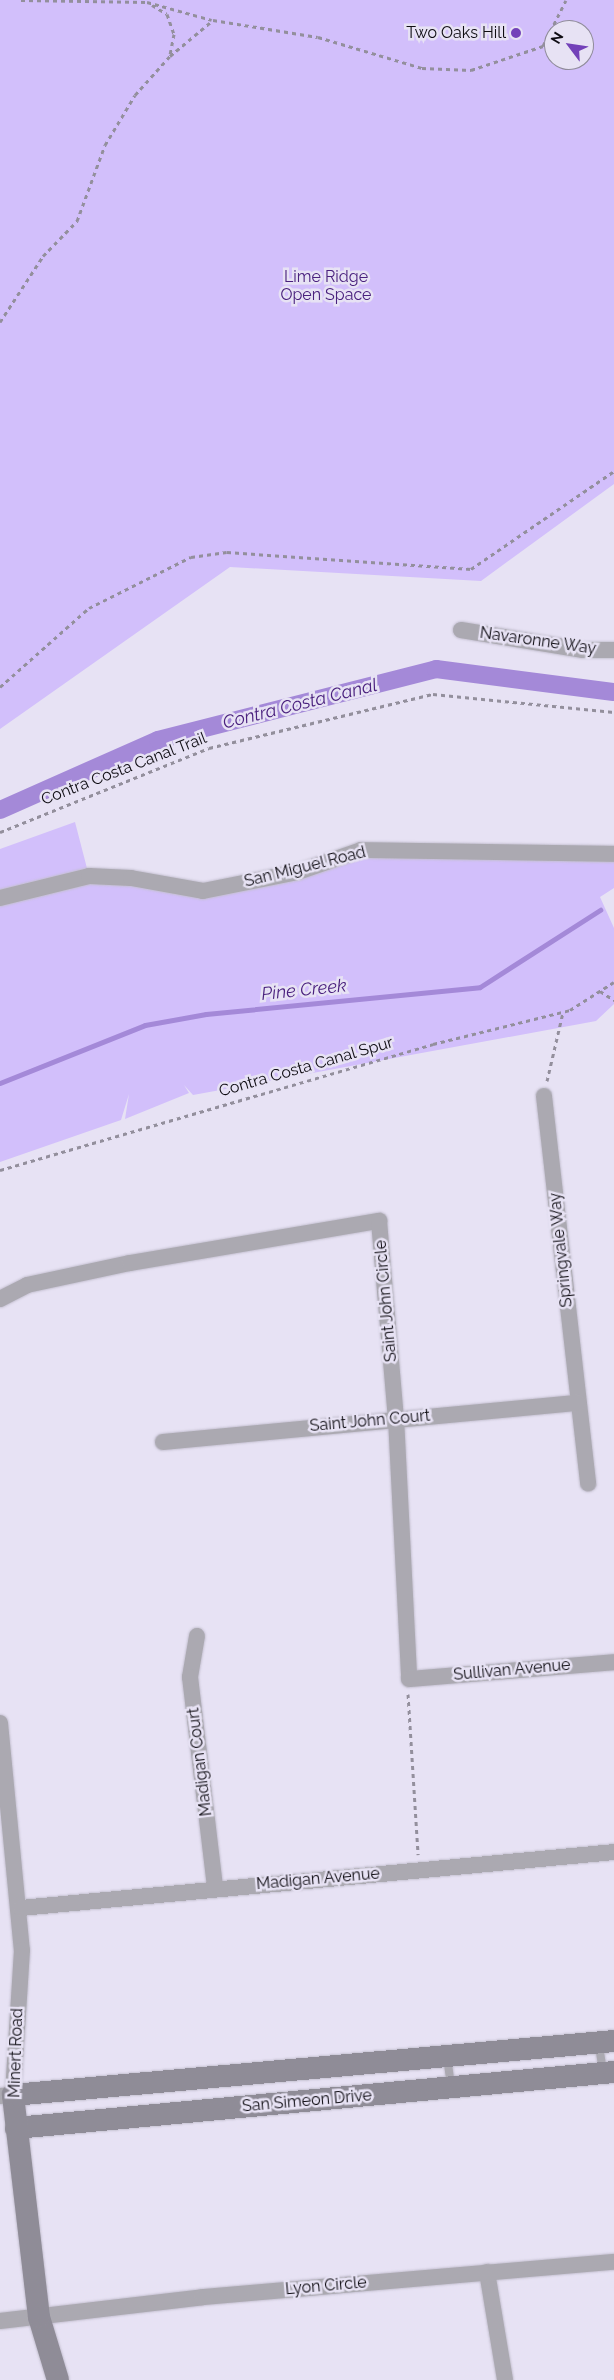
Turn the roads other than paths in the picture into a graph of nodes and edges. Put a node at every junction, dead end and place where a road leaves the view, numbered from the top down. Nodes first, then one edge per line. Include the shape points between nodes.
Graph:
1 (461, 630) dead end
2 (614, 650) edge
3 (614, 854) edge
4 (0, 898) edge
5 (544, 1096) road end
6 (0, 1299) edge
7 (578, 1403) junction
8 (396, 1418) junction
9 (163, 1442) dead end
10 (588, 1484) dead end
11 (197, 1636) dead end
12 (614, 1662) edge
13 (409, 1679) joint
14 (0, 1723) edge
15 (614, 1852) edge
16 (215, 1888) junction
17 (21, 1908) junction
18 (606, 2042) edge
19 (446, 2056) junction
20 (608, 2073) edge
21 (451, 2087) junction
22 (7, 2095) edge
23 (8, 2129) edge
24 (614, 2262) edge
25 (487, 2272) junction
26 (39, 2318) junction
27 (0, 2322) edge
28 (58, 2380) edge
29 (505, 2380) edge

1 - 2 street, Navaronne Way via 583,650
3 - 4 street, San Miguel Road via 361,850 298,872 203,892 132,878 89,876
5 - 7 street, Springvale Way
6 - 8 street, Saint John Circle via 27,1285 130,1263 379,1221
7 - 8 street, Saint John Court
7 - 10 street, Springvale Way
8 - 9 street, Saint John Court
8 - 13 street, Saint John Circle
11 - 16 street, Madigan Court via 190,1677
12 - 13 street, Sullivan Avenue
14 - 17 street, Minert Road
15 - 16 street, Madigan Avenue
16 - 17 street, Madigan Avenue
17 - 22 street, Minert Road
18 - 19 street, San Simeon Drive
18 - 20 lane
19 - 21 lane
19 - 22 street, San Simeon Drive
20 - 21 street, San Simeon Drive
21 - 23 street, San Simeon Drive
22 - 23 street, Minert Road
23 - 26 street, Minert Road
24 - 25 street, Lyon Circle
25 - 26 street, Lyon Circle via 202,2297
25 - 29 street
26 - 27 street, Lyon Circle
26 - 28 street, Minert Road

